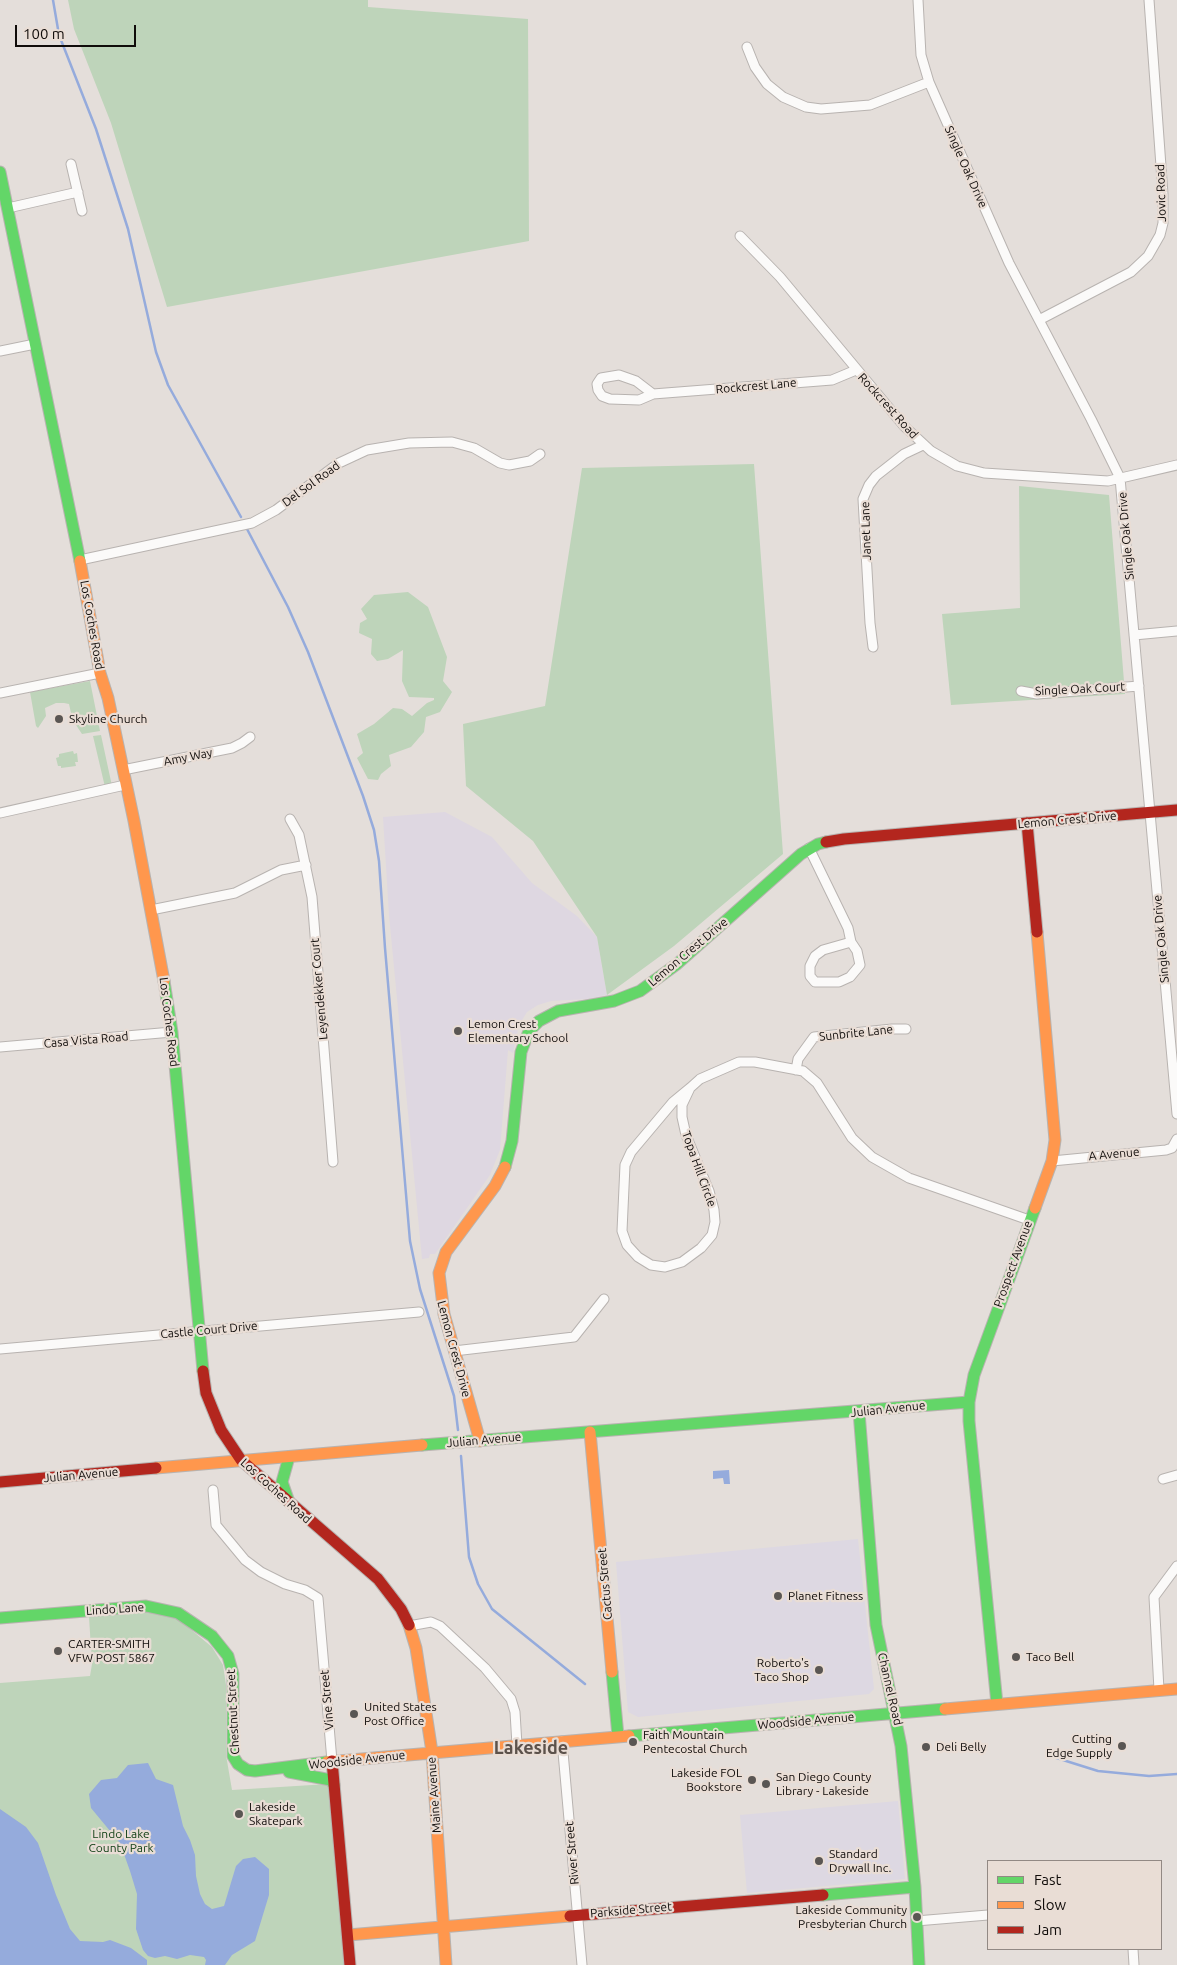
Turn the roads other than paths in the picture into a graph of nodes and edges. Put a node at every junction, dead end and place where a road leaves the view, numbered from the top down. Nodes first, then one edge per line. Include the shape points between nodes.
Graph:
1 (918, 0) edge
2 (1149, 0) edge
3 (747, 47) dead end
4 (929, 82) junction
5 (71, 164) dead end
6 (0, 172) edge
7 (78, 192) junction
8 (5, 204) edge
9 (82, 211) dead end
10 (740, 236) dead end
11 (1039, 320) junction
12 (35, 344) junction
13 (0, 351) edge
14 (856, 370) junction
15 (653, 394) junction
16 (923, 445) junction
17 (540, 454) dead end
18 (1177, 465) edge
19 (1120, 478) junction
20 (80, 560) junction
21 (1177, 632) edge
22 (1134, 635) junction
23 (873, 646) dead end
24 (100, 673) junction
25 (1139, 686) junction
26 (1021, 691) dead end
27 (0, 693) edge
28 (250, 737) dead end
29 (123, 770) junction
30 (126, 785) junction
31 (1177, 810) edge
32 (1151, 812) junction
33 (0, 813) edge
34 (290, 819) dead end
35 (1027, 823) junction
36 (808, 848) junction
37 (306, 865) junction
38 (151, 910) junction
39 (850, 942) junction
40 (906, 1029) dead end
41 (172, 1032) junction
42 (0, 1047) edge
43 (796, 1070) junction
44 (690, 1088) junction
45 (1177, 1114) edge
46 (1176, 1143) edge
47 (1052, 1161) junction
48 (333, 1162) dead end
49 (1029, 1220) junction
50 (604, 1299) dead end
51 (418, 1312) dead end
52 (198, 1331) junction
53 (0, 1349) edge
54 (454, 1351) junction
55 (969, 1402) junction
56 (859, 1412) junction
57 (590, 1432) junction
58 (480, 1441) junction
59 (289, 1457) junction
60 (240, 1460) junction
61 (1177, 1475) edge
62 (1163, 1479) dead end
63 (0, 1482) edge
64 (212, 1490) dead end
65 (290, 1504) junction
66 (1177, 1566) edge
67 (0, 1618) edge
68 (408, 1626) junction
69 (219, 1643) joint
70 (1177, 1689) edge
71 (1159, 1690) junction
72 (997, 1704) junction
73 (895, 1713) junction
74 (618, 1736) junction
75 (562, 1741) junction
76 (517, 1745) junction
77 (432, 1752) junction
78 (332, 1761) junction
79 (269, 1769) junction
80 (255, 1770) joint
81 (334, 1785) junction
82 (915, 1887) junction
83 (577, 1915) junction
84 (987, 1915) edge
85 (916, 1921) junction
86 (443, 1927) junction
87 (348, 1935) junction
88 (1133, 1950) edge
89 (350, 1965) edge
90 (446, 1965) edge
91 (582, 1965) edge
92 (919, 1965) edge
93 (1134, 1965) edge

1 - 4 street, Single Oak Drive via 921,55
2 - 11 street, Jovic Road via 1163,194 1160,235 1148,256 1130,272
3 - 4 street via 755,68 767,84 783,97 806,107 870,105
4 - 11 street, Single Oak Drive via 1001,246
5 - 7 street
6 - 8 street, Los Coches Road
7 - 8 street
7 - 9 street
8 - 12 street, Los Coches Road
10 - 14 street, Rockcrest Road via 780,277
11 - 19 street, Single Oak Drive
12 - 13 street
12 - 20 street, Los Coches Road
14 - 15 street, Rockcrest Lane via 832,380
14 - 16 street, Rockcrest Road
15 - 15 street, Rockcrest Lane via 636,381 619,375 601,378 597,384 602,396 610,400 639,400
16 - 19 street, Rockcrest Road via 957,466 984,473 1104,481
16 - 23 street, Janet Lane via 904,454 876,476 864,499
17 - 20 street, Del Sol Road via 530,461 510,465 474,448 452,442 409,443 367,450 339,463 276,510 252,523
18 - 19 street, Rockcrest Road
19 - 22 street, Single Oak Drive
20 - 24 street, Los Coches Road
21 - 22 street
22 - 25 street, Single Oak Drive
24 - 27 street
24 - 29 street, Los Coches Road
25 - 26 street, Single Oak Court via 1037,694
25 - 32 street, Single Oak Drive
28 - 29 street, Amy Way via 232,748
29 - 30 street, Los Coches Road
30 - 33 street
30 - 38 street, Los Coches Road
31 - 32 street, Lemon Crest Drive
32 - 35 street, Lemon Crest Drive
32 - 45 street, Single Oak Drive
34 - 37 street, Leyendekker Court via 299,835
35 - 36 street, Lemon Crest Drive via 831,841
35 - 47 street, Prospect Avenue via 1055,1140
36 - 39 street via 848,928
36 - 54 street, Lemon Crest Drive via 677,964 640,991 614,1001 558,1011 539,1021 529,1031 521,1052 508,1160 498,1180 451,1243 440,1266 441,1300
37 - 38 street via 281,870 235,893
37 - 48 street, Leyendekker Court via 312,897
38 - 41 street, Los Coches Road
39 - 39 street via 858,952 860,965 850,977 839,982 815,982 810,976 815,956 822,950
40 - 43 street, Sunbrite Lane via 814,1037 798,1060
41 - 42 street, Casa Vista Road
41 - 52 street, Los Coches Road
43 - 44 street, Topa Hill Circle via 740,1062 700,1079
43 - 49 street, Topa Hill Circle via 803,1071 817,1083 852,1138 872,1157 909,1178
44 - 44 street, Topa Hill Circle via 673,1102 631,1152 625,1166 622,1231 627,1245 651,1265 665,1267 682,1262 712,1235 715,1222 709,1191 682,1117 682,1105
46 - 47 street, A Avenue via 1166,1150
47 - 49 street, Prospect Avenue
49 - 55 street, Prospect Avenue via 974,1375
50 - 54 street via 574,1337
51 - 52 street, Castle Court Drive
52 - 53 street, Castle Court Drive
52 - 60 street, Los Coches Road via 209,1403
54 - 58 street, Lemon Crest Drive
55 - 56 street, Julian Avenue
55 - 72 street, Prospect Avenue
56 - 57 street, Julian Avenue
56 - 73 street, Channel Road via 876,1624
57 - 58 street, Julian Avenue
57 - 74 street, Cactus Street
58 - 59 street, Julian Avenue
59 - 60 street, Julian Avenue
59 - 65 street via 282,1482
60 - 63 street, Julian Avenue
60 - 65 street, Los Coches Road
61 - 62 street
64 - 78 street, Vine Street via 216,1525 245,1560 260,1572 318,1598
65 - 68 street, Los Coches Road via 378,1579 401,1610
66 - 71 street via 1154,1597
67 - 69 street, Lindo Lane via 146,1606 178,1613
68 - 76 street via 430,1622 440,1626 485,1668 511,1699
68 - 77 street, Maine Avenue via 416,1648
69 - 80 street, Chestnut Street via 228,1656 232,1674 233,1756 247,1770
70 - 71 street, Woodside Avenue
71 - 72 street, Woodside Avenue
72 - 73 street, Woodside Avenue
73 - 74 street, Woodside Avenue
73 - 82 street, Channel Road
74 - 75 street, Woodside Avenue
75 - 76 street, Woodside Avenue
75 - 83 street, River Street
76 - 77 street, Woodside Avenue
77 - 78 street, Woodside Avenue
77 - 86 street, Maine Avenue
78 - 79 street, Woodside Avenue
78 - 81 street, Vine Street
79 - 80 street, Woodside Avenue
79 - 81 street via 315,1775 331,1780
81 - 87 street, Vine Street
82 - 83 street, Parkside Street
82 - 85 street, Channel Road
83 - 86 street, Parkside Street
83 - 91 street, River Street
84 - 85 street
85 - 92 street, Channel Road
86 - 87 street, Parkside Street
86 - 90 street, Maine Avenue
87 - 89 street, Vine Street
88 - 93 street

